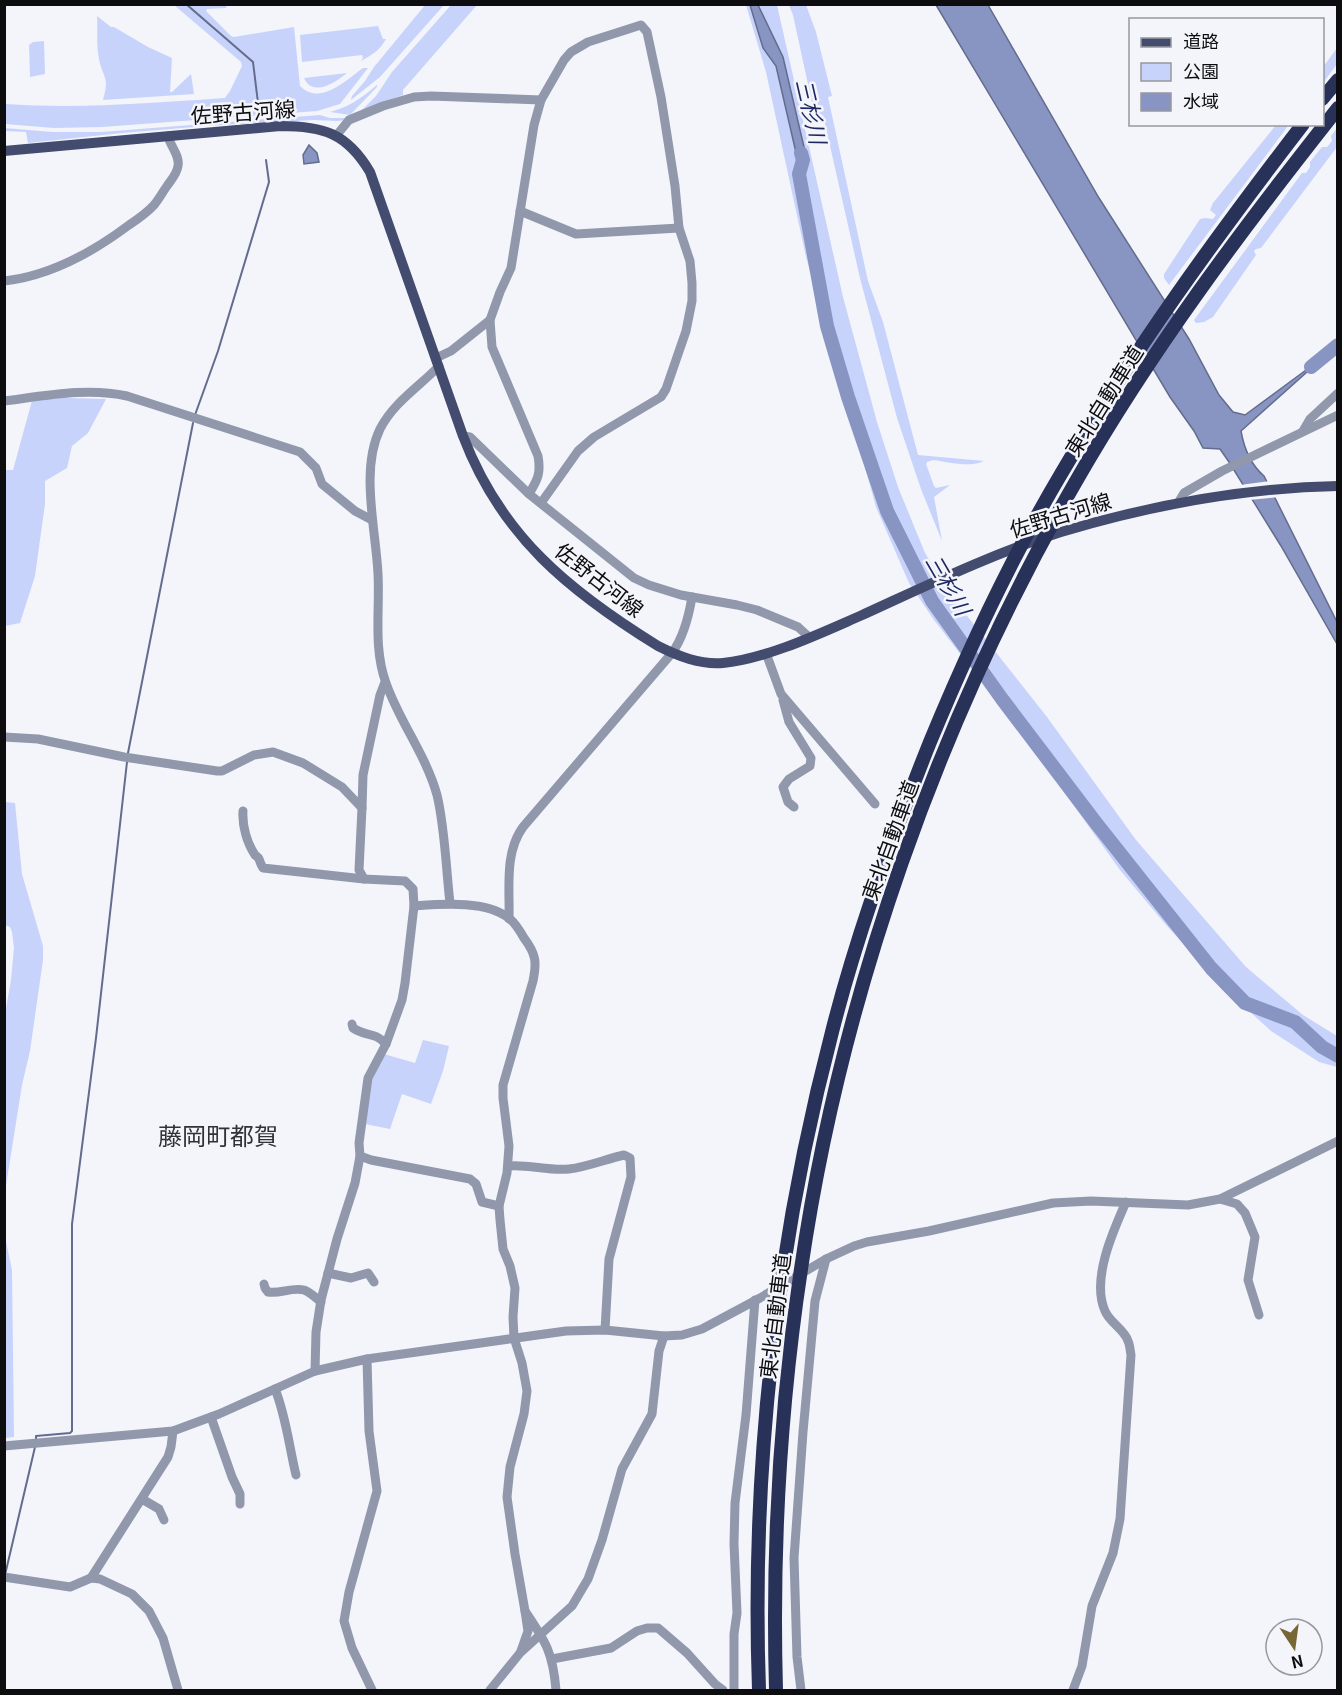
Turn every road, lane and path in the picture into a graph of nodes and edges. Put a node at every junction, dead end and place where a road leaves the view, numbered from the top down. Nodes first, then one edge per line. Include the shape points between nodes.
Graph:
1 (1338, 80) edge
2 (1324, 98) edge
3 (541, 100) junction
4 (1338, 108) edge
5 (1301, 126) edge
6 (168, 136) junction
7 (336, 136) junction
8 (4, 151) edge
9 (520, 211) junction
10 (679, 228) junction
11 (4, 281) edge
12 (490, 320) junction
13 (438, 362) junction
14 (1338, 393) edge
15 (4, 401) edge
16 (1338, 415) edge
17 (1302, 431) junction
18 (463, 436) junction
19 (1338, 486) edge
20 (530, 494) junction
21 (542, 503) junction
22 (1178, 503) junction
23 (372, 520) junction
24 (692, 597) junction
25 (809, 637) junction
26 (672, 653) junction
27 (766, 653) junction
28 (386, 682) junction
29 (781, 694) junction
30 (4, 737) edge
31 (875, 804) dead end
32 (794, 807) dead end
33 (362, 808) junction
34 (243, 811) dead end
35 (364, 879) junction
36 (450, 903) junction
37 (414, 906) junction
38 (509, 919) junction
39 (352, 1024) dead end
40 (386, 1044) junction
41 (1338, 1140) edge
42 (360, 1156) junction
43 (508, 1166) junction
44 (1220, 1199) junction
45 (1126, 1202) junction
46 (499, 1206) junction
47 (822, 1262) junction
48 (328, 1273) junction
49 (374, 1282) dead end
50 (264, 1284) dead end
51 (758, 1299) junction
52 (321, 1302) junction
53 (1259, 1315) dead end
54 (604, 1330) junction
55 (664, 1336) junction
56 (514, 1338) junction
57 (367, 1359) junction
58 (315, 1371) junction
59 (275, 1389) junction
60 (211, 1417) junction
61 (173, 1431) junction
62 (4, 1446) edge
63 (296, 1475) dead end
64 (142, 1499) junction
65 (240, 1504) dead end
66 (760, 1515) junction
67 (164, 1520) dead end
68 (4, 1578) edge
69 (92, 1578) junction
70 (525, 1611) junction
71 (541, 1635) junction
72 (775, 1651) junction
73 (520, 1653) junction
74 (552, 1659) junction
75 (178, 1690) edge
76 (372, 1690) edge
77 (490, 1690) edge
78 (556, 1690) edge
79 (723, 1690) edge
80 (734, 1690) edge
81 (750, 1690) edge
82 (759, 1690) edge
83 (776, 1690) edge
84 (781, 1690) edge
85 (801, 1690) edge
86 (1073, 1690) edge

1 - 2 highway
3 - 7 street via 414,97 350,120
3 - 9 street
3 - 10 street via 571,52 588,42 643,26 661,97
4 - 72 highway, 東北自動車道 via 1185,310 1107,430 1006,615 910,841 849,1036 822,1149 801,1268 785,1395 777,1514
5 - 66 highway, 東北自動車道 via 1176,294 1064,469 993,601 916,777 867,913 831,1033 805,1146 782,1277 765,1424
6 - 7 main road, 佐野古河線 via 279,126 315,128
6 - 8 main road, 佐野古河線
6 - 11 street via 178,168 150,209 84,254 46,271
7 - 13 main road, 佐野古河線 via 353,148 370,172
9 - 10 street via 576,234
9 - 12 street via 511,268
10 - 21 street via 690,261 692,301 666,389 654,403 594,437 578,451
12 - 13 street
12 - 20 street via 492,347 538,456 538,477
13 - 18 main road, 佐野古河線
13 - 23 street via 390,412 379,431 372,456
14 - 17 street
15 - 23 street via 67,393 127,396 300,452 316,468 322,484
16 - 17 street
17 - 22 street via 1231,466 1184,494
18 - 20 street via 483,448
18 - 26 main road, 佐野古河線 via 491,496 538,556 576,591
19 - 22 main road, 佐野古河線 via 1237,493
20 - 21 street
21 - 24 street via 634,578
22 - 25 main road, 佐野古河線 via 1059,533 1002,553
23 - 28 street via 378,575 378,640
24 - 25 street via 757,610 798,627
24 - 26 street via 682,634
25 - 27 main road, 佐野古河線
26 - 27 main road, 佐野古河線 via 720,663
26 - 38 street via 518,834 510,859
27 - 29 street
28 - 33 street via 363,775
28 - 36 street via 436,795
29 - 31 street
29 - 32 street via 789,722 811,758 810,766 783,787
30 - 33 street via 38,739 217,771 254,755 273,752 303,763 342,787
33 - 35 street via 360,870
34 - 35 street via 246,837 263,868
35 - 37 street via 405,881 413,889
36 - 37 street
36 - 38 street via 496,911
37 - 40 street via 402,1000
38 - 43 street via 531,947 536,968 503,1084
39 - 40 street via 358,1032 379,1036
40 - 42 street via 368,1078
41 - 44 street
42 - 46 street via 471,1179 482,1202
42 - 48 street
43 - 46 street
43 - 54 street via 571,1168 624,1155 630,1158 631,1177 609,1259
44 - 45 street via 1188,1205
44 - 53 street via 1237,1204 1255,1237 1248,1280
45 - 47 street via 1038,1206 867,1242
45 - 86 street via 1112,1232 1101,1274 1105,1311 1126,1337 1131,1355 1120,1519 1113,1553 1092,1606 1082,1666
46 - 56 street via 503,1249 515,1288
47 - 51 street
47 - 85 street via 815,1301 794,1558
48 - 49 street via 351,1278 368,1273
48 - 52 street
50 - 52 street via 268,1292 296,1289
51 - 55 street via 702,1329
51 - 80 street via 735,1503
52 - 58 street
54 - 55 street
54 - 56 street
55 - 71 street via 652,1414 622,1469 588,1579 572,1606
56 - 57 street
56 - 70 street via 527,1391 507,1497
57 - 58 street
57 - 76 street via 369,1431 377,1491 348,1592 344,1621
58 - 59 street
59 - 60 street
59 - 63 street
60 - 61 street
60 - 65 street via 240,1494
61 - 62 street
61 - 64 street via 168,1457
64 - 67 street via 159,1509
64 - 69 street
66 - 81 highway via 750,1556
66 - 82 highway, 東北自動車道
68 - 69 street via 70,1587
69 - 75 street via 132,1594 149,1611 163,1638
70 - 71 street
70 - 73 street via 528,1631
71 - 73 street
71 - 74 street
72 - 83 highway, 東北自動車道
72 - 84 highway
73 - 77 street
74 - 78 street
74 - 79 street via 611,1648 637,1631 658,1628

